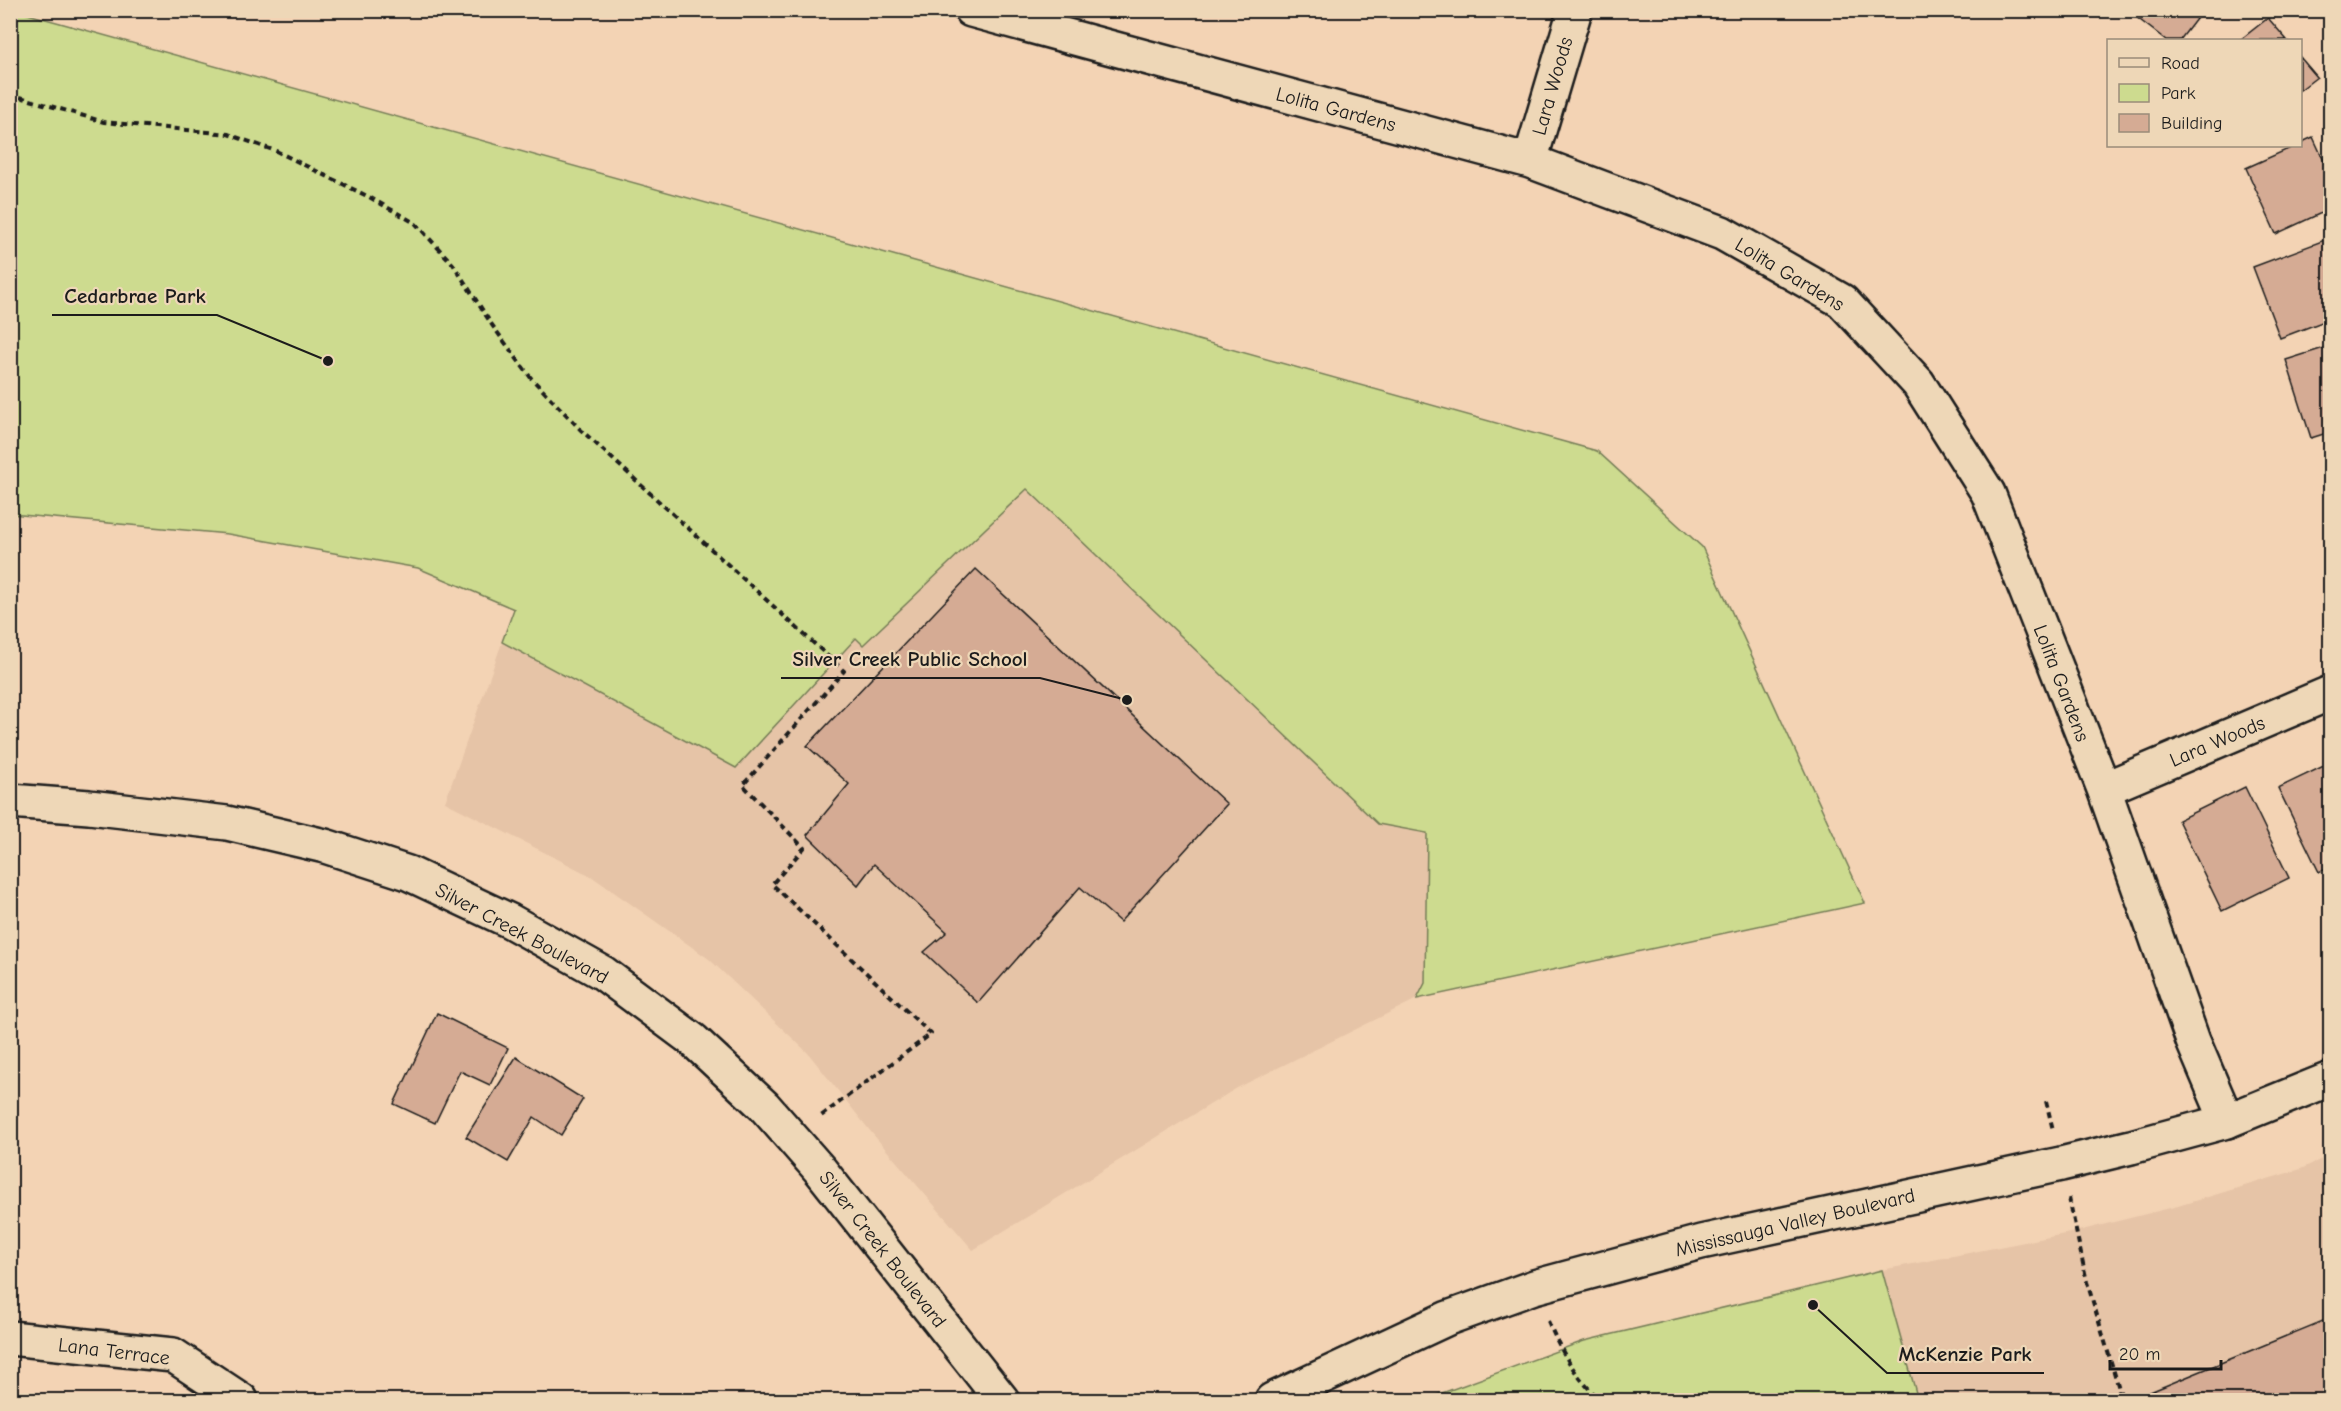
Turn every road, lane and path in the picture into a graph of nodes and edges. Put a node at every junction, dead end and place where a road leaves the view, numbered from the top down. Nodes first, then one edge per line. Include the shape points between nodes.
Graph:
1 (971, 10) edge
2 (1575, 10) edge
3 (1004, 15) edge
4 (10, 94) edge
5 (1530, 160) junction
6 (2331, 693) edge
7 (2104, 789) junction
8 (10, 801) edge
9 (2331, 1079) edge
10 (2046, 1101) dead end
11 (2227, 1121) junction
12 (794, 1139) junction
13 (2055, 1140) dead end
14 (2069, 1195) dead end
15 (1534, 1287) junction
16 (10, 1338) edge
17 (241, 1401) edge
18 (1002, 1401) edge
19 (1272, 1401) edge
20 (1601, 1401) edge
21 (2088, 1401) edge

1 - 3 street, Lolita Gardens
2 - 5 street, Lara Woods
3 - 5 street, Lolita Gardens
4 - 12 path via 104,122 228,134 276,151 415,223 453,264 531,378 581,430 844,671 744,785 804,848 772,884 931,1034
5 - 7 street, Lolita Gardens via 1722,233 1842,301 1918,383 1988,493
6 - 7 street, Lara Woods
7 - 11 street, Lolita Gardens via 2193,1041
8 - 12 street, Silver Creek Boulevard via 227,823 325,846 408,873 510,921 603,973 693,1040
9 - 11 street, Mississauga Valley Boulevard
10 - 13 path
11 - 15 street, Mississauga Valley Boulevard via 2061,1164 1701,1242
12 - 18 street, Silver Creek Boulevard
14 - 21 path via 2086,1282 2120,1392
15 - 19 street, Mississauga Valley Boulevard via 1448,1318
15 - 20 path via 1558,1345 1575,1374
16 - 17 street, Lana Terrace via 172,1355

